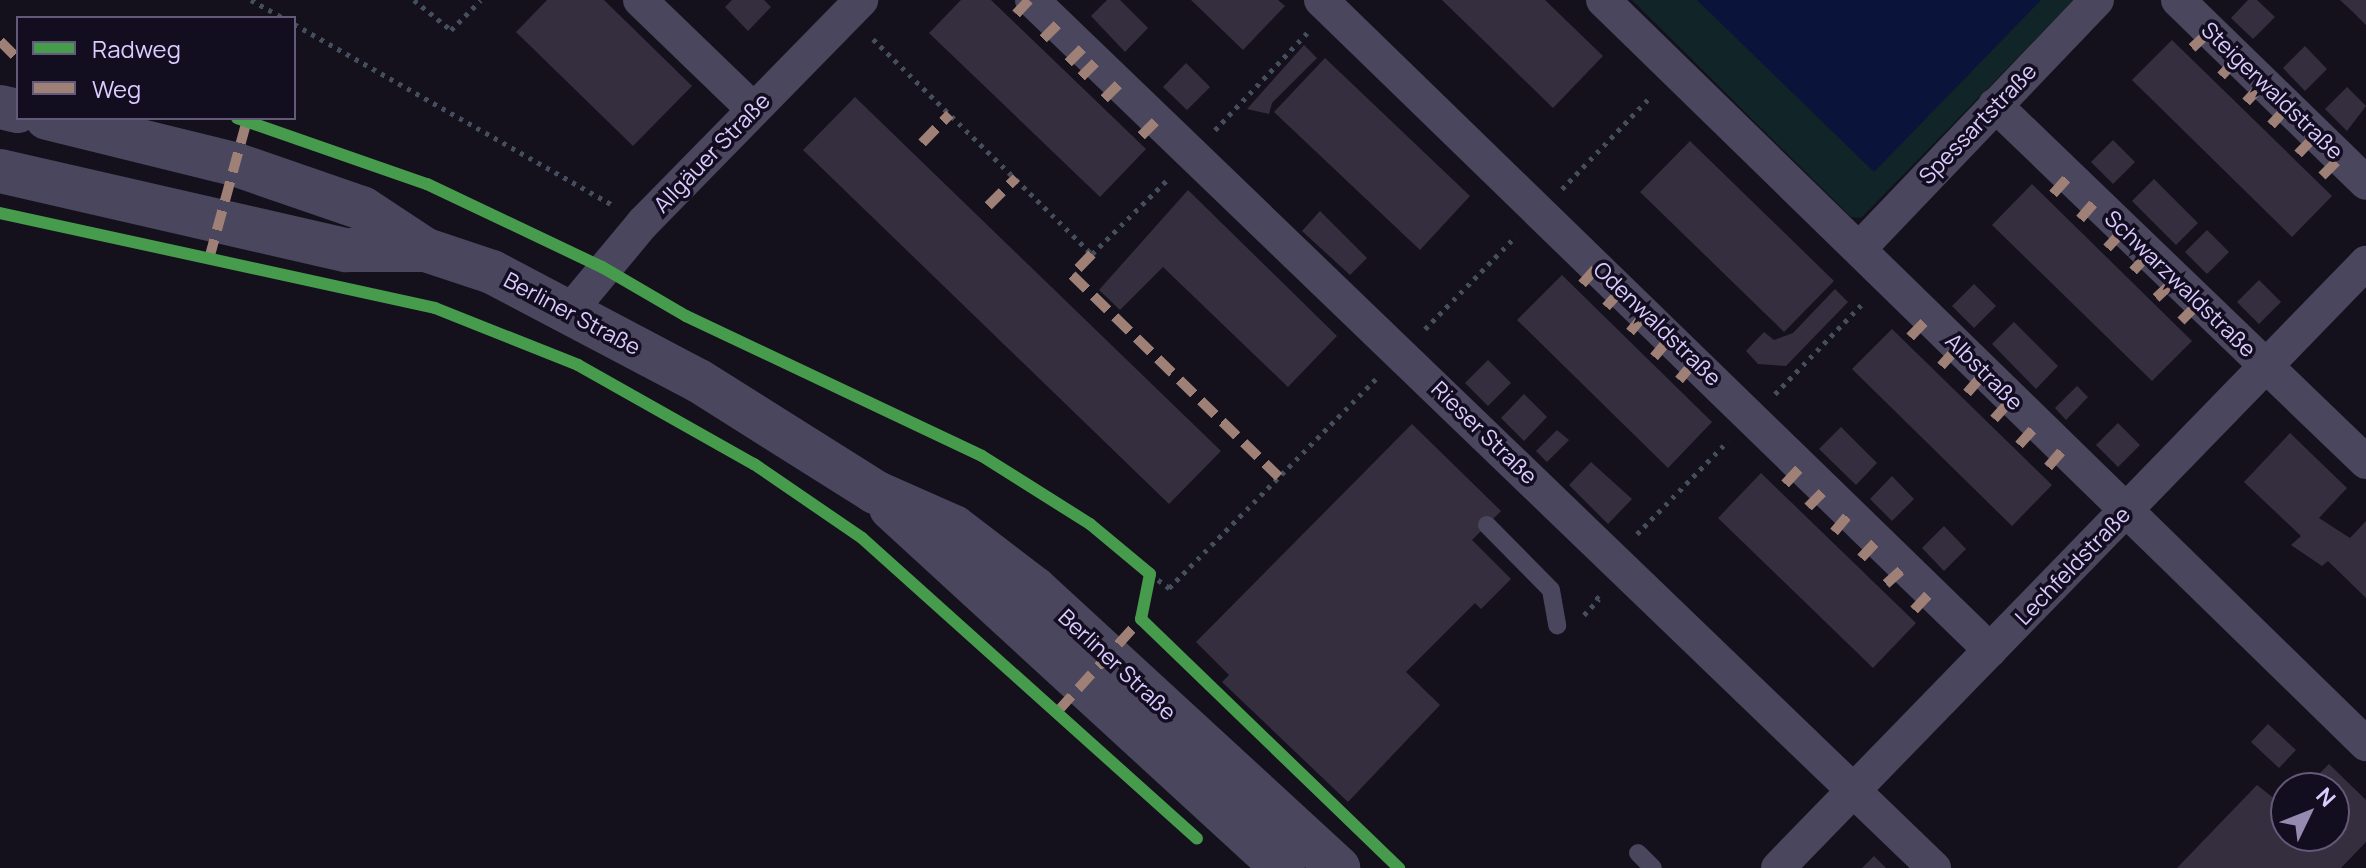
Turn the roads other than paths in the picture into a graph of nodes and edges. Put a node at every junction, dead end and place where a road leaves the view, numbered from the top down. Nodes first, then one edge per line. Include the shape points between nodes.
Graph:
1 (640, 0) edge
2 (861, 0) edge
3 (1032, 0) edge
4 (1603, 0) edge
5 (2097, 0) edge
6 (2178, 0) edge
7 (1326, 4) edge
8 (1995, 105) junction
9 (754, 110) junction
10 (55, 120) edge
11 (0, 171) edge
12 (2366, 183) edge
13 (1860, 248) junction
14 (426, 250) junction
15 (2366, 263) edge
16 (569, 312) junction
17 (2265, 367) junction
18 (2366, 462) edge
19 (875, 492) junction
20 (2126, 512) junction
21 (1487, 525) dead end
22 (1557, 625) dead end
23 (1990, 650) junction
24 (2366, 744) edge
25 (1854, 790) junction
26 (1638, 853) dead end
27 (1283, 868) edge
28 (1338, 868) edge
29 (1653, 868) edge
30 (1778, 868) edge
31 (1934, 868) edge

1 - 9 street
2 - 9 street, Allgäuer Straße
3 - 25 street, Rieser Straße
4 - 13 street, Albstraße
5 - 8 street, Spessartstraße
6 - 12 street, Steigerwaldstraße
7 - 23 street, Odenwaldstraße
8 - 13 street, Spessartstraße
8 - 17 street, Schwarzwaldstraße
9 - 16 street, Allgäuer Straße via 602,267
10 - 14 street, Berliner Straße via 264,173 362,208
11 - 14 street, Berliner Straße via 346,250
13 - 20 street, Albstraße
14 - 16 street, Berliner Straße via 492,272
15 - 17 street, Lechfeldstraße
16 - 19 street, Berliner Straße via 699,381
17 - 18 street, Schwarzwaldstraße
17 - 20 street, Lechfeldstraße
19 - 27 street, Berliner Straße
19 - 28 street, Berliner Straße via 954,527 1035,589
20 - 23 street, Lechfeldstraße
20 - 24 street, Albstraße
21 - 22 lane via 1551,590
23 - 25 street, Lechfeldstraße
25 - 30 street, Lechfeldstraße
25 - 31 street, Rieser Straße
26 - 29 lane

